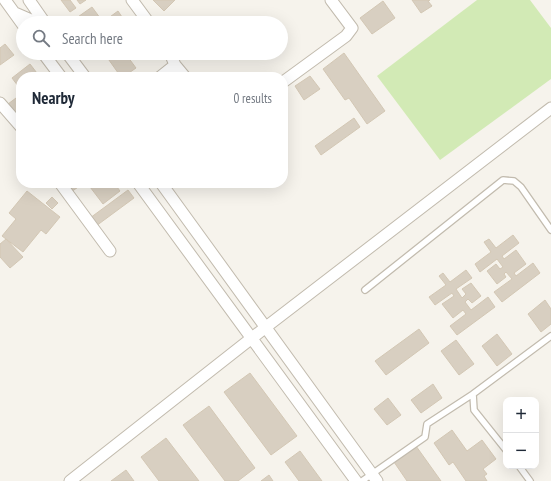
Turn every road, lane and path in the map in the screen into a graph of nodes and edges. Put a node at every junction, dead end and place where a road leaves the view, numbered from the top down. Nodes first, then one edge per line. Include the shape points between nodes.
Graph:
1 (5, 0) edge
2 (29, 0) edge
3 (132, 0) edge
4 (331, 0) edge
5 (14, 13) junction
6 (16, 16) edge
7 (21, 16) edge
8 (40, 16) edge
9 (144, 16) edge
10 (48, 60) edge
11 (72, 60) edge
12 (173, 60) edge
13 (175, 65) junction
14 (57, 72) edge
15 (80, 72) edge
16 (166, 72) edge
17 (181, 72) edge
18 (288, 78) edge
19 (0, 103) edge
20 (551, 108) edge
21 (16, 121) edge
22 (64, 188) edge
23 (142, 188) edge
24 (165, 188) edge
25 (551, 230) edge
26 (110, 251) dead end
27 (364, 290) dead end
28 (266, 328) junction
29 (551, 336) edge
30 (252, 338) junction
31 (473, 394) junction
32 (503, 446) edge
33 (520, 469) edge
34 (375, 478) edge
35 (70, 481) edge
36 (356, 481) edge
37 (362, 481) edge
38 (530, 481) edge

1 - 5 street
2 - 8 street
3 - 9 street
4 - 18 street via 352,28 346,36
5 - 6 street
5 - 7 street
10 - 14 street
11 - 15 street
12 - 13 street
13 - 16 street
13 - 17 street
19 - 21 street
20 - 28 street
22 - 26 street
23 - 30 street
24 - 28 street
25 - 27 lane via 521,186 514,180 503,180
28 - 30 street
28 - 34 street
29 - 31 lane
30 - 35 street
30 - 36 street
31 - 32 lane via 474,410
31 - 34 lane via 427,424 425,437
33 - 38 lane
34 - 37 lane

